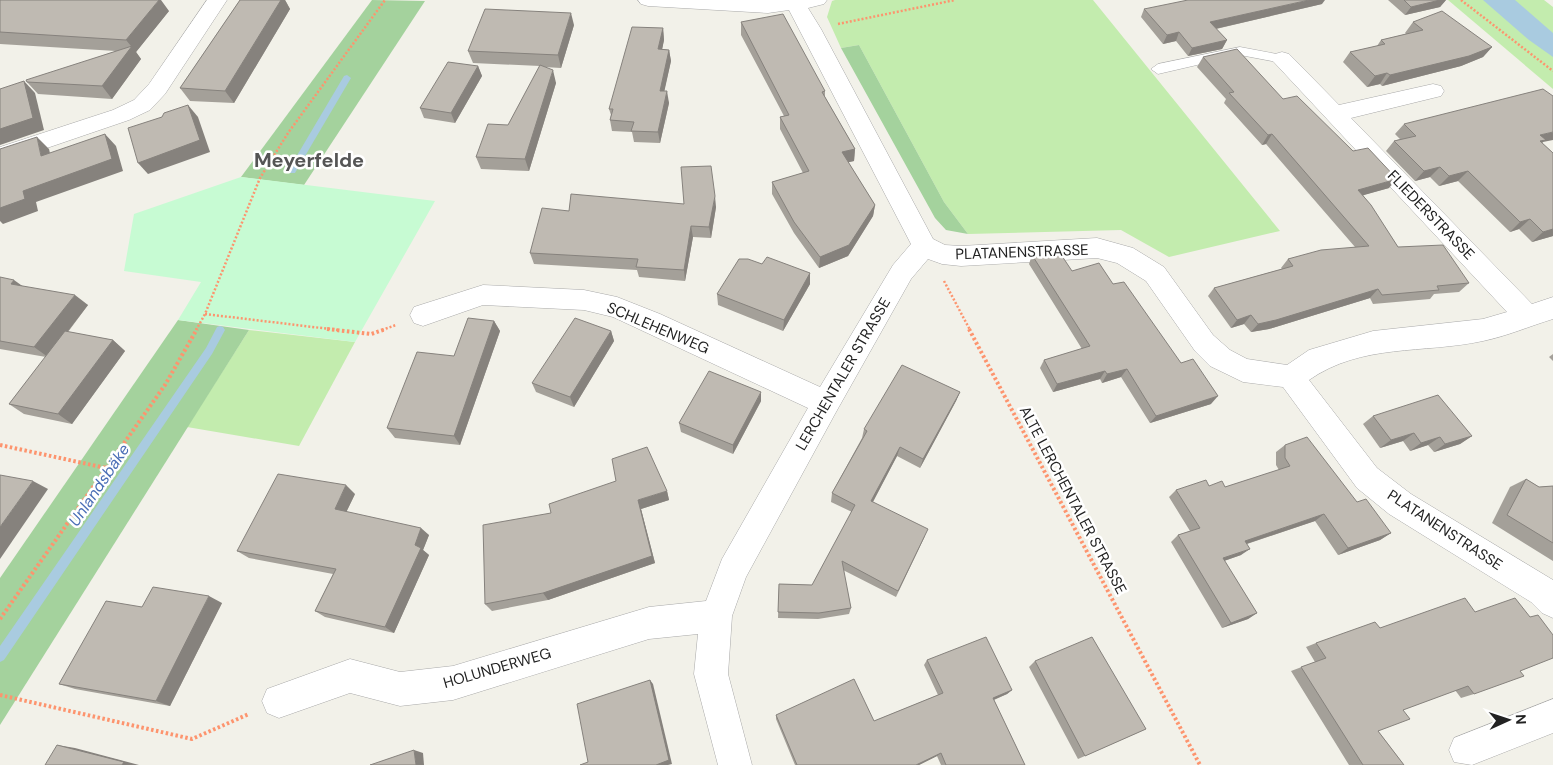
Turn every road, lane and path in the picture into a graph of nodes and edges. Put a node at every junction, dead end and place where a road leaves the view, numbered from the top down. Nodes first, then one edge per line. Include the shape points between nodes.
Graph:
1 (218, 0) edge
2 (385, 0) edge
3 (650, 0) edge
4 (817, 0) edge
5 (955, 0) edge
6 (1461, 0) edge
7 (796, 4) junction
8 (811, 29) junction
9 (1282, 59) joint
10 (1158, 69) dead end
11 (1553, 71) edge
12 (1432, 91) dead end
13 (1334, 114) junction
14 (0, 156) edge
15 (924, 246) junction
16 (1553, 308) edge
17 (205, 314) junction
18 (423, 315) joint
19 (1527, 316) junction
20 (1290, 377) junction
21 (826, 402) junction
22 (0, 445) edge
23 (106, 468) junction
24 (1553, 602) edge
25 (716, 616) junction
26 (0, 619) edge
27 (0, 695) edge
28 (279, 701) joint
29 (1553, 716) edge
30 (1466, 750) dead end
31 (735, 765) edge
32 (1200, 765) edge

1 - 14 street via 157,89 142,105
2 - 17 path via 288,133 260,178
3 - 7 street via 768,6
4 - 7 street
5 - 8 path
6 - 11 path
7 - 8 street
8 - 15 street
9 - 10 lane, FLIEDERSTRASSE via 1240,51
9 - 13 street, FLIEDERSTRASSE
12 - 13 street
13 - 19 street, FLIEDERSTRASSE
15 - 20 street, PLATANENSTRASSE via 942,254 961,256 1097,248 1124,255 1155,274 1204,343 1220,358 1243,370
15 - 21 street, LERCHENTALER STRASSE via 902,272
15 - 32 path, ALTE LERCHENTALER STRASSE
16 - 19 street
17 - 18 path via 371,334
17 - 23 path via 165,385
18 - 21 street, SCHLEHENWEG via 483,295 584,300 617,308 651,322
19 - 20 street via 1483,330 1373,342 1319,358
20 - 24 street, PLATANENSTRASSE via 1368,478 1400,504 1542,591
21 - 25 street, LERCHENTALER STRASSE via 733,570
22 - 23 path
23 - 26 path
25 - 28 street, HOLUNDERWEG via 649,623 454,683 400,689 350,676
25 - 31 street, LERCHENTALER STRASSE via 711,674
27 - 28 path via 192,739
29 - 30 street

